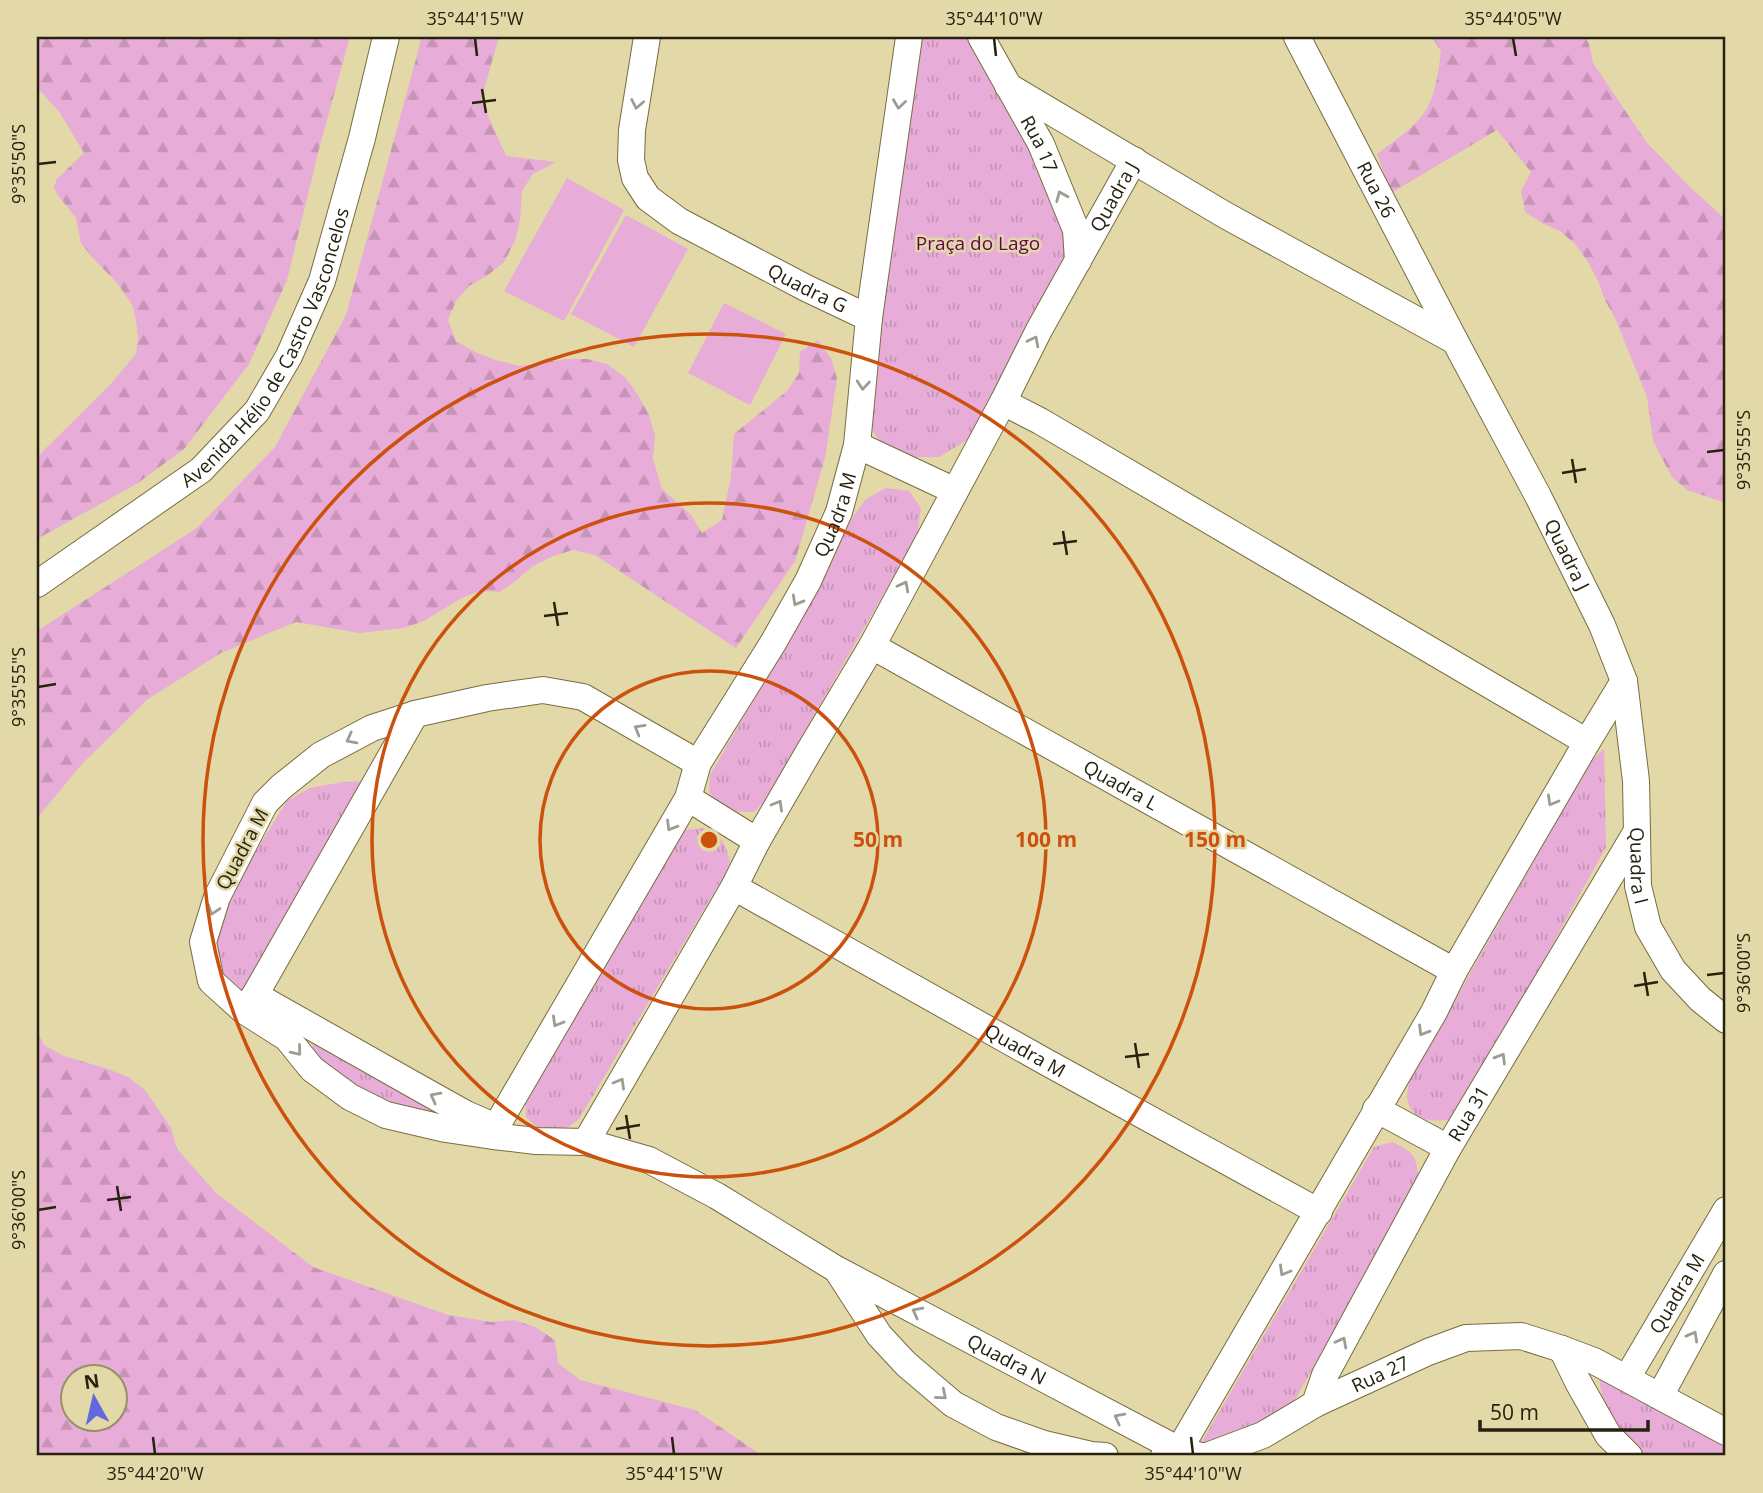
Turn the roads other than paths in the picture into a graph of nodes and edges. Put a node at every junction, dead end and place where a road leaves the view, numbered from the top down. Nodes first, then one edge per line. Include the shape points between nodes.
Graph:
1 (386, 37) edge
2 (647, 37) edge
3 (909, 37) edge
4 (981, 37) edge
5 (1297, 37) edge
6 (1008, 86) junction
7 (1134, 160) junction
8 (1078, 261) junction
9 (869, 317) junction
10 (1455, 341) junction
11 (1003, 402) junction
12 (857, 445) junction
13 (955, 491) junction
14 (37, 584) edge
15 (872, 646) junction
16 (1624, 681) junction
17 (415, 714) junction
18 (1587, 741) junction
19 (698, 763) junction
20 (688, 798) junction
21 (1637, 831) junction
22 (757, 841) junction
23 (734, 887) junction
24 (1454, 971) junction
25 (249, 1003) junction
26 (1726, 1020) edge
27 (1376, 1109) junction
28 (496, 1127) junction
29 (536, 1142) junction
30 (586, 1142) junction
31 (1447, 1148) junction
32 (1726, 1210) edge
33 (1319, 1212) junction
34 (836, 1269) junction
35 (1726, 1275) edge
36 (1562, 1349) junction
37 (1627, 1378) junction
38 (1660, 1396) junction
39 (1315, 1404) junction
40 (1726, 1432) edge
41 (1182, 1454) edge
42 (1105, 1456) edge
43 (1207, 1456) edge
44 (1629, 1456) edge

1 - 14 street, Avenida Hélio de Castro Vasconcelos via 321,281 289,356 257,411 201,470
2 -> 9 street, Quadra G via 631,160 635,178 648,198 679,221
3 -> 9 street, Quadra G
4 - 6 street, Rua 17
5 - 10 street, Rua 26
6 - 7 street
8 -> 6 street, Rua 17 via 1076,230 1041,144
7 - 8 street, Quadra J
7 - 10 street, Quadra J
11 -> 8 street, Quadra J
9 -> 12 street, Quadra M
10 - 16 street, Quadra J via 1538,496 1602,625
11 - 13 street
11 - 18 street
12 - 13 street
12 -> 19 street, Quadra M via 839,512 808,581
15 -> 13 street
22 -> 15 street
15 - 24 street, Quadra L
16 - 18 street
16 - 21 street, Quadra I
19 -> 17 street, Quadra M via 583,697 543,691
17 - 25 street
17 -> 25 street, Quadra M via 372,728 321,755 265,803 217,897 203,942 211,981
18 -> 24 street
19 - 20 street, Quadra M
20 - 22 street
20 -> 28 street, Quadra M
21 - 26 street, Quadra I via 1638,886 1648,927 1673,970
31 -> 21 street, Rua 31
22 - 23 street
30 -> 23 street
23 - 33 street, Quadra M
24 -> 27 street
28 -> 25 street, Quadra M
25 -> 29 street, Quadra M via 312,1069 350,1097 386,1115
27 - 31 street
27 - 33 street
28 - 29 street, Quadra M
29 - 30 street, Quadra M
30 - 34 street, Quadra M via 649,1160
39 -> 31 street, Rua 31 via 1325,1375
32 - 37 street, Quadra M
33 -> 41 street, Quadra N
41 -> 34 street, Quadra N
34 -> 42 street, Quadra M via 879,1335 953,1404 996,1427 1044,1444
38 -> 35 street, Quadra M
36 - 37 street
36 - 39 street, Rua 27 via 1521,1336 1466,1338
36 - 44 street via 1608,1435
37 - 38 street
38 - 40 street
39 - 43 street, Rua 27 via 1263,1435

